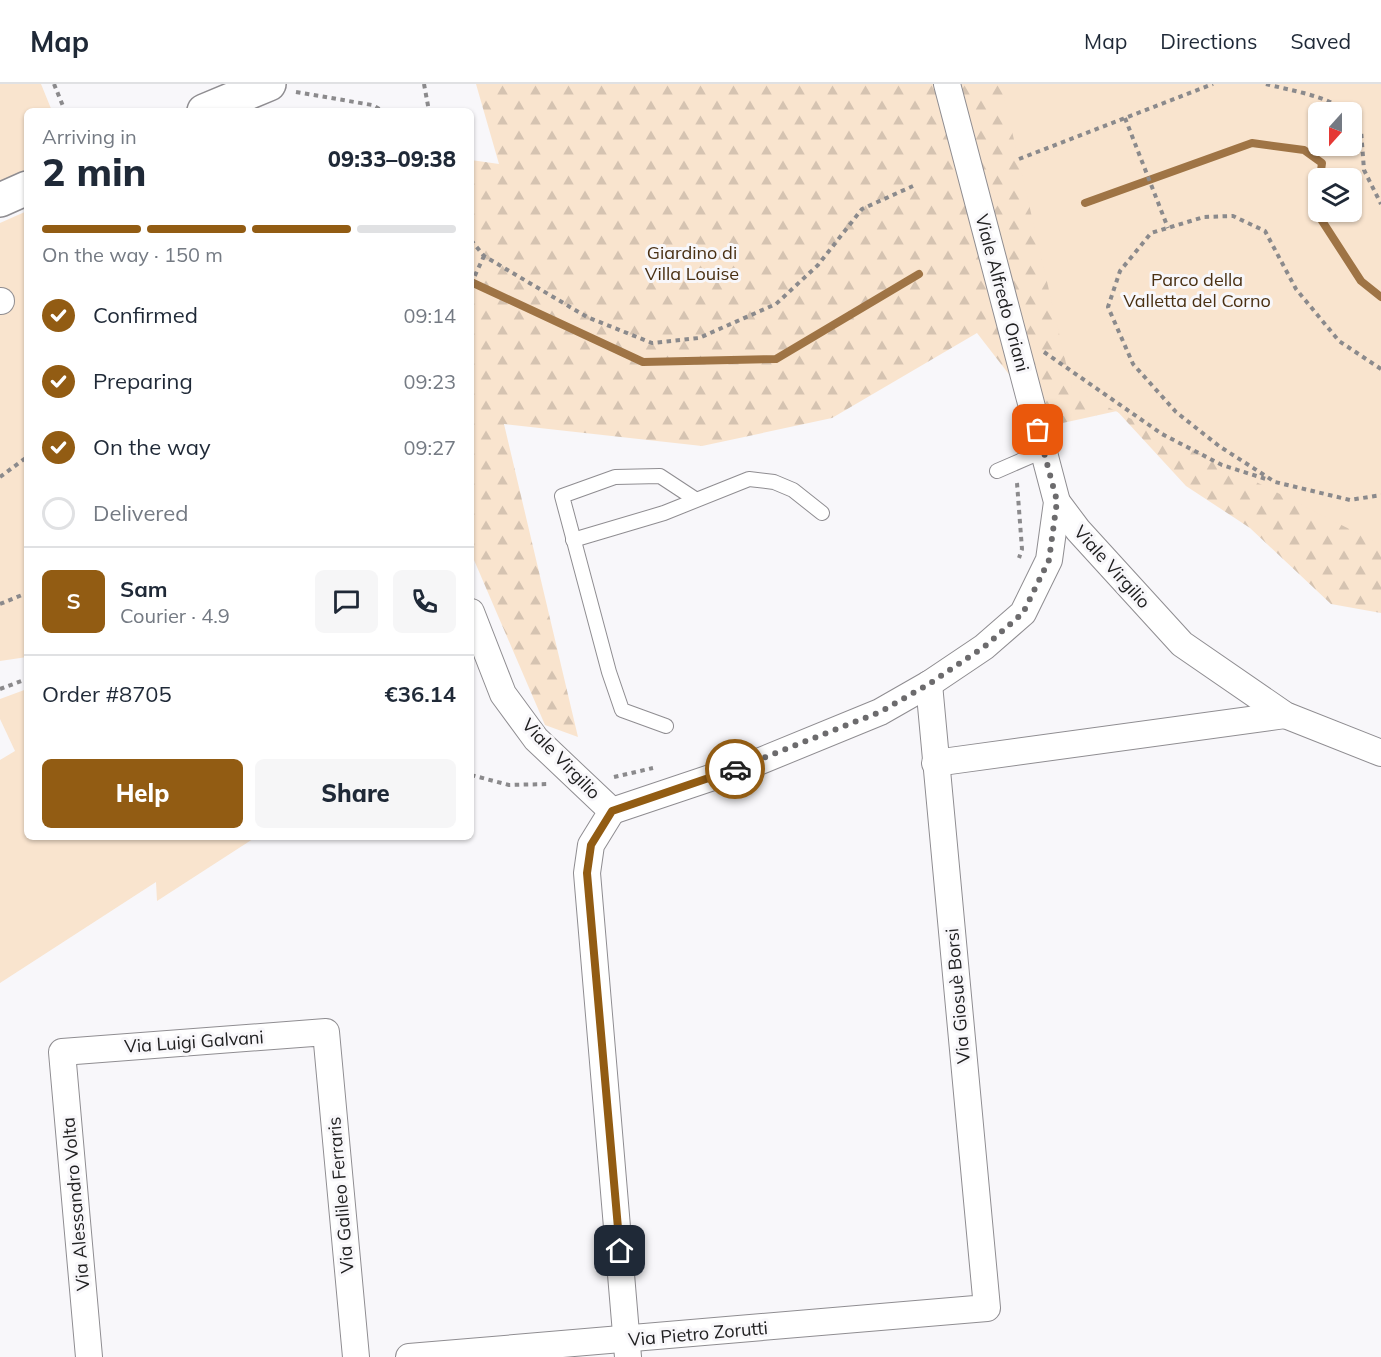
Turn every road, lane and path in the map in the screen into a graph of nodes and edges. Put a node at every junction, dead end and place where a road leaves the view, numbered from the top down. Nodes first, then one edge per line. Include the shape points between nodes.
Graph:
1 (54, 84) edge
2 (424, 84) edge
3 (947, 84) edge
4 (1213, 84) edge
5 (1266, 84) edge
6 (259, 88) edge
7 (1327, 102) edge
8 (65, 108) edge
9 (211, 108) edge
10 (378, 108) edge
11 (428, 108) edge
12 (1125, 118) junction
13 (1362, 143) edge
14 (1019, 159) dead end
15 (913, 186) dead end
16 (24, 189) edge
17 (0, 200) edge
18 (1381, 204) edge
19 (1168, 228) junction
20 (474, 244) edge
21 (484, 256) junction
22 (474, 278) edge
23 (1011, 327) junction
24 (1381, 369) edge
25 (1043, 451) junction
26 (24, 459) edge
27 (1016, 461) junction
28 (997, 471) dead end
29 (0, 477) edge
30 (1275, 482) junction
31 (1381, 495) edge
32 (695, 499) junction
33 (1057, 501) junction
34 (822, 513) dead end
35 (573, 540) junction
36 (1018, 560) dead end
37 (24, 594) edge
38 (0, 604) edge
39 (474, 620) edge
40 (24, 680) edge
41 (929, 684) junction
42 (0, 689) edge
43 (1285, 715) junction
44 (666, 726) dead end
45 (1381, 753) edge
46 (935, 763) junction
47 (664, 765) dead end
48 (474, 776) edge
49 (585, 784) junction
50 (612, 811) junction
51 (326, 1032) joint
52 (62, 1052) joint
53 (987, 1308) joint
54 (627, 1349) edge
55 (89, 1357) edge
56 (356, 1357) edge
57 (409, 1357) edge

1 - 8 path
2 - 11 path
3 - 23 street, Viale Alfredo Oriani
4 - 12 path
5 - 7 path
6 - 9 main road
6 - 10 path
12 - 14 path
12 - 19 path
13 - 18 path via 1364,170
15 - 21 path via 862,209 818,266 776,304 699,338 652,343 587,317
16 - 17 main road
19 - 24 path via 1204,217 1233,216 1265,231 1296,289 1331,333
19 - 30 path via 1151,233 1120,271 1108,307 1133,364 1176,412
20 - 21 path
21 - 22 path
23 - 25 street, Viale Alfredo Oriani
23 - 30 path via 1162,434 1222,465
25 - 27 lane
25 - 33 street, Viale Alfredo Oriani
26 - 29 path
27 - 28 lane
27 - 36 path via 1022,549
30 - 31 path via 1350,500
32 - 34 lane via 749,478 793,490
32 - 35 lane via 664,513
32 - 35 lane via 660,476 615,477 562,496
33 - 41 street, Viale Virgilio via 1049,560 1023,613 984,647
33 - 43 street, Viale Virgilio via 1078,530 1182,644
35 - 44 lane via 622,710
37 - 38 path
39 - 49 street, Viale Virgilio via 503,694 536,739
40 - 42 path
41 - 46 street, Via Giosuè Borsi
41 - 50 street, Viale Virgilio via 880,712 770,757
43 - 45 street, Viale Virgilio
43 - 46 street, Viale Virgilio
46 - 53 street, Via Giosuè Borsi
47 - 49 path
48 - 49 path via 509,785
49 - 50 street, Viale Virgilio
50 - 54 street via 591,845 587,873
51 - 52 street, Via Luigi Galvani
51 - 56 street, Via Galileo Ferraris
52 - 55 street, Via Alessandro Volta
53 - 54 street, Via Pietro Zorutti
54 - 57 street, Via Pietro Zorutti

